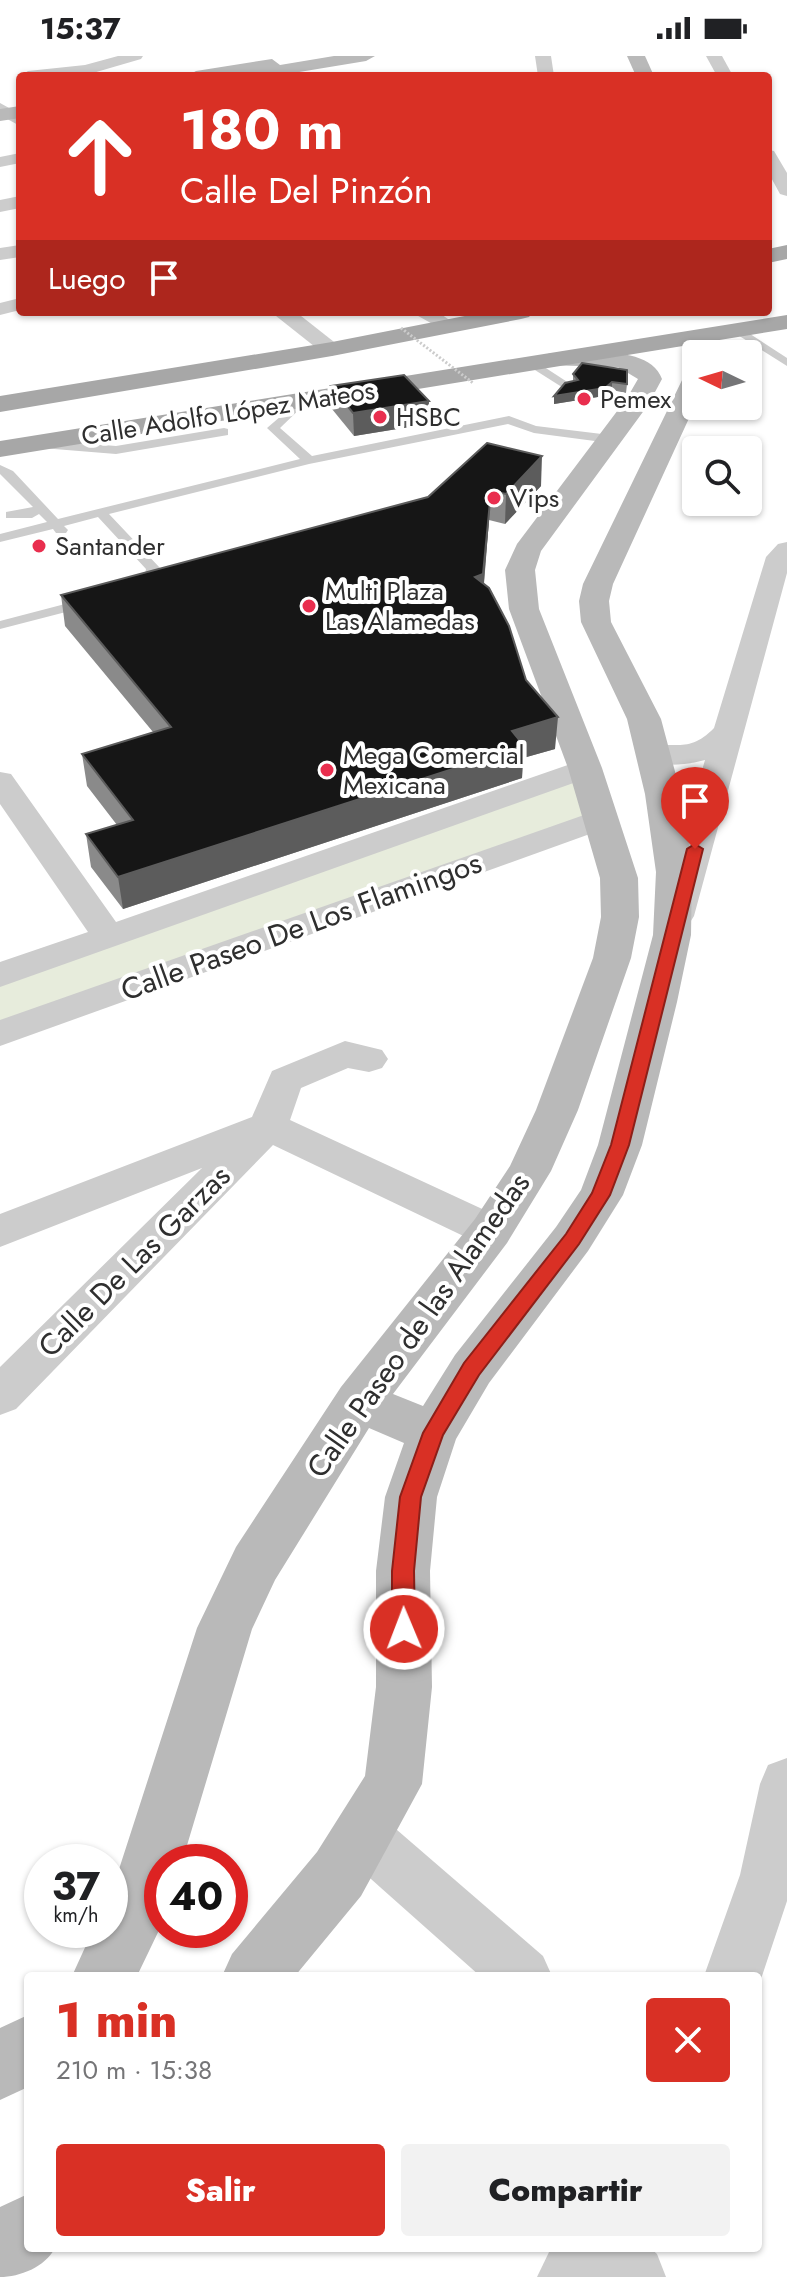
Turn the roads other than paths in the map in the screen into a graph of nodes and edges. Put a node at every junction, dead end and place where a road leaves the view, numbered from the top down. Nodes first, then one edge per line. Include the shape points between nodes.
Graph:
1 (135, 56) edge
2 (317, 56) edge
3 (366, 56) edge
4 (63, 72) edge
5 (220, 72) edge
6 (267, 72) edge
7 (772, 162) edge
8 (787, 190) edge
9 (287, 316) edge
10 (429, 316) edge
11 (503, 316) edge
12 (702, 316) edge
13 (787, 322) edge
14 (447, 326) junction
15 (722, 339) edge
16 (332, 349) junction
17 (682, 360) edge
18 (787, 363) edge
19 (551, 370) junction
20 (633, 390) junction
21 (682, 392) edge
22 (302, 401) junction
23 (0, 404) edge
24 (224, 432) dead end
25 (33, 444) junction
26 (0, 449) edge
27 (309, 460) junction
28 (614, 467) junction
29 (0, 469) edge
30 (41, 507) junction
31 (11, 515) dead end
32 (95, 516) junction
33 (60, 527) junction
34 (0, 538) edge
35 (0, 545) edge
36 (787, 550) edge
37 (777, 595) edge
38 (0, 625) edge
39 (725, 734) junction
40 (653, 754) junction
41 (585, 768) junction
42 (6, 801) edge
43 (601, 819) junction
44 (672, 935) junction
45 (109, 937) junction
46 (0, 975) edge
47 (0, 1033) edge
48 (369, 1059) dead end
49 (268, 1126) junction
50 (0, 1231) edge
51 (491, 1231) junction
52 (0, 1396) edge
53 (359, 1401) junction
54 (433, 1433) junction
55 (787, 1784) edge
56 (363, 1836) junction
57 (106, 1972) edge
58 (257, 1972) edge
59 (518, 1972) edge
60 (734, 1972) edge
61 (24, 2051) edge
62 (0, 2067) edge
63 (24, 2232) edge
64 (0, 2249) edge
65 (589, 2252) edge
66 (606, 2252) edge
67 (569, 2277) edge
68 (634, 2277) edge

1 - 4 street
2 - 5 street
3 - 6 street
7 - 8 street
9 - 16 street
10 - 14 street
11 - 14 main road, Calle Adolfo López Mateos
12 - 19 main road via 686,329 574,348
13 - 15 main road, Calle Adolfo López Mateos
14 - 16 main road, Calle Adolfo López Mateos
15 - 18 lane
15 - 19 main road, Calle Adolfo López Mateos
16 - 23 main road, Calle Adolfo López Mateos
17 - 20 street via 658,360
19 - 20 street via 623,360
19 - 22 main road, Calle Adolfo López Mateos
20 - 28 street, Calle Paseo de las Alamedas
21 - 28 street, Calle Paseo de las Alamedas
22 - 25 main road, Calle Adolfo López Mateos
22 - 27 lane via 273,428
24 - 25 lane via 116,450
25 - 26 main road, Calle Adolfo López Mateos
27 - 28 lane via 509,420
27 - 32 lane
28 - 40 street, Calle Paseo de las Alamedas via 594,601 603,641 634,697
28 - 41 street, Calle Paseo de las Alamedas via 527,550 520,570 524,609
29 - 30 lane
30 - 31 lane via 32,514
30 - 33 lane
32 - 33 lane
32 - 38 lane via 125,537 153,568 152,576 113,595
33 - 34 lane
33 - 35 lane
36 - 37 street via 779,557
37 - 39 street
39 - 40 street via 702,754
39 - 44 street
40 - 44 street, Calle Paseo de las Alamedas via 674,872
41 - 43 street, Calle Paseo de las Alamedas
41 - 45 street, Calle Paseo De Los Flamingos
42 - 45 street
43 - 47 street, Calle Paseo De Los Flamingos
43 - 51 street, Calle Paseo de las Alamedas via 619,878 620,917 612,958 557,1110 529,1171
44 - 54 street, Calle Paseo de las Alamedas via 620,1145 601,1195 472,1369
45 - 46 street, Calle Paseo De Los Flamingos
48 - 49 street via 345,1054 285,1080
49 - 50 street
49 - 51 street
49 - 52 street, Calle De Las Garzas
51 - 53 street, Calle Paseo de las Alamedas
53 - 54 street
53 - 57 street, Calle Paseo de las Alamedas via 255,1564 225,1628 138,1907
54 - 56 street, Calle Paseo de las Alamedas via 411,1497 403,1571 404,1687 393,1784
55 - 60 street via 768,1875
56 - 58 street, Calle Paseo de las Alamedas via 339,1874
56 - 59 street
61 - 62 street
63 - 64 street
65 - 67 street
66 - 68 street

